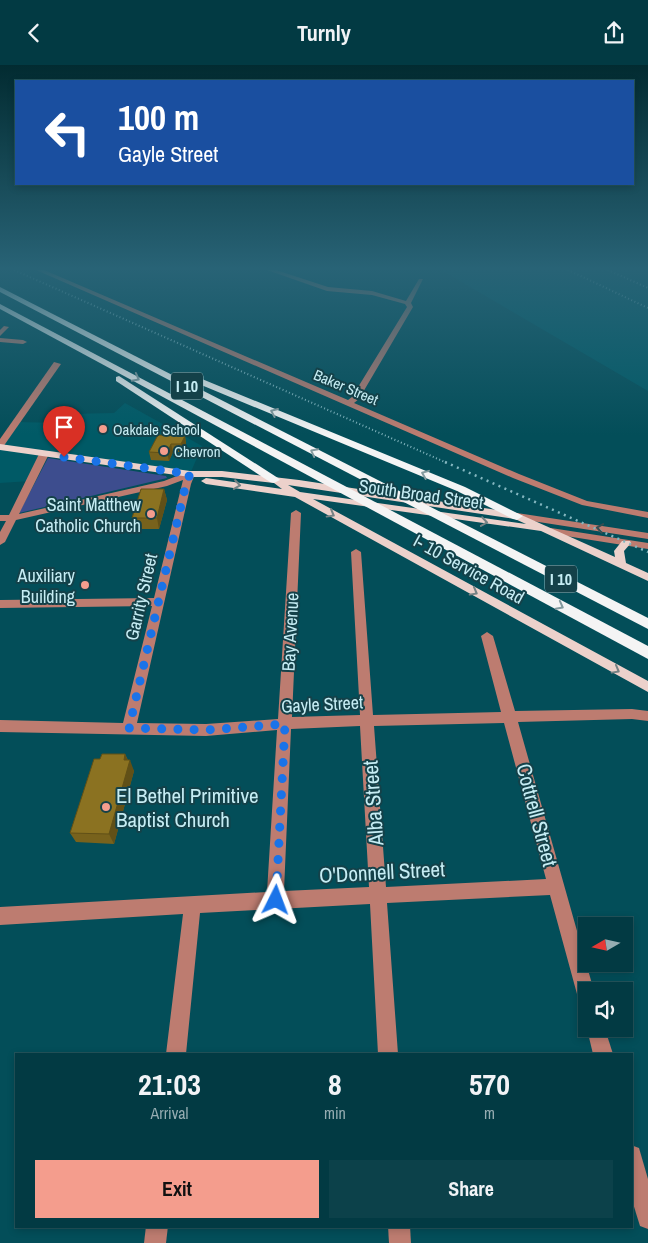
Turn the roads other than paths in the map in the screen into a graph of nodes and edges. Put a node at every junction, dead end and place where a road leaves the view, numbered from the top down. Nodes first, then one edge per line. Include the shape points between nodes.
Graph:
1 (36, 325) edge
2 (70, 325) edge
3 (171, 325) edge
4 (400, 325) edge
5 (6, 327) dead end
6 (84, 332) junction
7 (0, 334) edge
8 (0, 339) edge
9 (62, 339) junction
10 (24, 342) dead end
11 (57, 364) dead end
12 (349, 403) junction
13 (0, 446) edge
14 (44, 454) junction
15 (190, 474) junction
16 (274, 480) junction
17 (297, 494) junction
18 (296, 513) dead end
19 (648, 515) edge
20 (517, 516) junction
21 (0, 518) edge
22 (13, 518) junction
23 (551, 531) junction
24 (648, 536) edge
25 (0, 542) edge
26 (626, 543) junction
27 (648, 546) edge
28 (356, 552) dead end
29 (621, 564) junction
30 (648, 577) edge
31 (158, 602) junction
32 (0, 604) edge
33 (648, 624) edge
34 (487, 635) dead end
35 (648, 653) edge
36 (648, 687) edge
37 (511, 717) junction
38 (647, 718) edge
39 (368, 720) junction
40 (285, 724) junction
41 (0, 726) edge
42 (129, 728) junction
43 (556, 887) junction
44 (378, 895) junction
45 (276, 900) junction
46 (192, 905) junction
47 (0, 916) edge
48 (583, 982) edge
49 (598, 1037) edge
50 (176, 1053) edge
51 (388, 1053) edge
52 (603, 1053) edge
53 (633, 1163) edge
54 (648, 1218) edge
55 (157, 1228) edge
56 (399, 1228) edge
57 (155, 1243) edge
58 (400, 1243) edge

1 - 9 highway, I 10
2 - 6 highway, I 10
3 - 12 street, Baker Street
4 - 12 street via 368,379
5 - 7 street
20 -> 6 highway via 461,489 188,376 107,338
33 -> 6 highway, I 10
8 - 10 street
9 - 16 highway via 84,357
9 -> 35 highway, I 10
11 - 13 street
12 - 19 street, Baker Street via 567,496
13 - 14 main road, South Broad Street
14 - 15 main road, South Broad Street
14 - 22 street
15 - 16 main road, South Broad Street
15 -> 17 main road, South Broad Street via 205,481
15 - 22 street via 167,483
15 - 31 street, Garrity Street
16 - 17 main road, I- 10 Service Road
16 - 20 main road, South Broad Street
17 -> 23 main road, South Broad Street
17 -> 36 main road, I- 10 Service Road
18 - 40 street, Bay Avenue
20 - 23 main road
24 -> 20 street, South Broad Street
21 - 22 street
22 - 25 street
23 - 26 street, South Broad Street
23 - 29 main road
26 - 27 street, South Broad Street
26 - 29 main road via 619,551
28 - 39 street, Alba Street
29 - 30 main road
31 - 32 street
31 - 42 street, Garrity Street
34 - 37 street, Cottrell Street
37 - 38 street, Gayle Street via 632,713
37 - 39 street, Gayle Street
37 - 43 street, Cottrell Street
39 - 40 street, Gayle Street
39 - 44 street, Alba Street
40 - 42 street, Gayle Street via 206,730
40 - 45 street, Bay Avenue
41 - 42 street, Gayle Street
43 - 44 street, O'Donnell Street
43 - 48 street, Cottrell Street
44 - 45 street, O'Donnell Street
44 - 51 street, Alba Street
45 - 46 street, O'Donnell Street
46 - 47 street, O'Donnell Street
46 - 50 street
49 - 52 street
53 - 54 street
55 - 57 street
56 - 58 street

